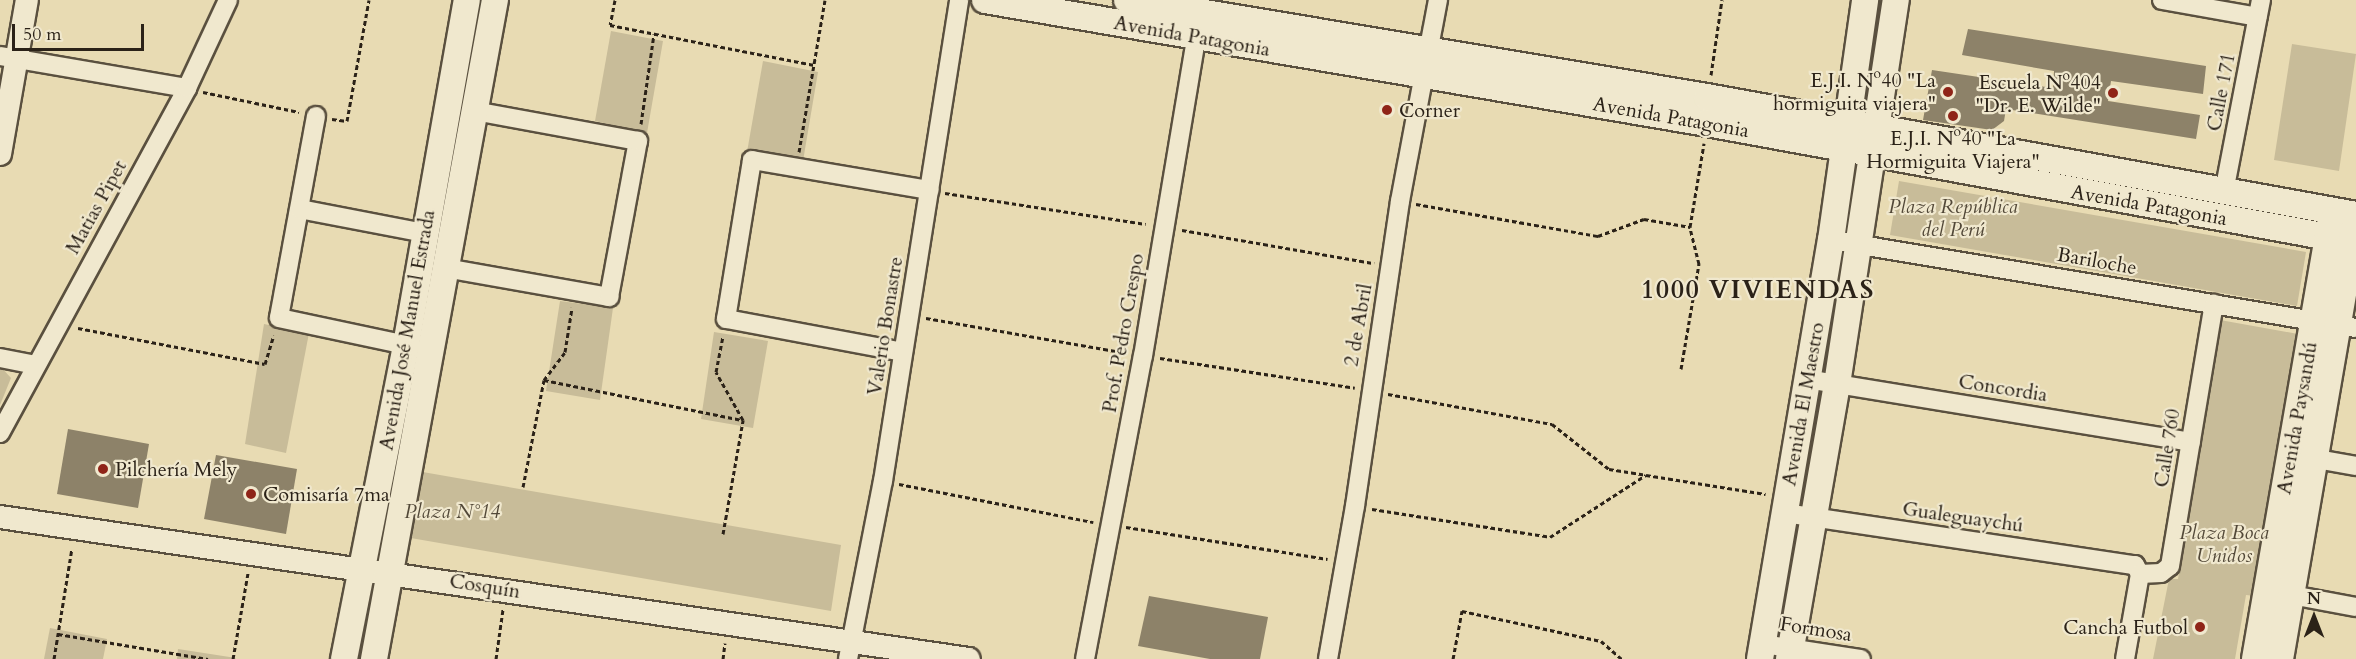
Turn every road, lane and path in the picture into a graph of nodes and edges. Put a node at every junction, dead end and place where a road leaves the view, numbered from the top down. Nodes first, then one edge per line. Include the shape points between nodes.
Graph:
1 (27, 0) edge
2 (228, 0) edge
3 (369, 0) edge
4 (467, 0) edge
5 (495, 0) edge
6 (615, 0) edge
7 (825, 0) edge
8 (959, 0) edge
9 (985, 0) edge
10 (1127, 0) edge
11 (1438, 0) edge
12 (1722, 0) edge
13 (1865, 0) edge
14 (1896, 0) edge
15 (2162, 0) edge
16 (2260, 9) edge
17 (1199, 25) junction
18 (654, 34) junction
19 (8, 58) edge
20 (1427, 63) junction
21 (814, 65) junction
22 (187, 88) junction
23 (1707, 98) junction
24 (474, 111) junction
25 (316, 116) junction
26 (1707, 123) junction
27 (1847, 123) junction
28 (1877, 130) junction
29 (638, 141) junction
30 (1843, 148) junction
31 (0, 154) edge
32 (1873, 155) junction
33 (796, 168) junction
34 (929, 190) junction
35 (2224, 192) junction
36 (1400, 201) junction
37 (300, 209) junction
38 (2344, 213) edge
39 (1690, 227) junction
40 (425, 234) junction
41 (2348, 236) edge
42 (1831, 240) junction
43 (1858, 244) junction
44 (446, 268) junction
45 (575, 291) junction
46 (2214, 304) junction
47 (279, 318) junction
48 (726, 319) junction
49 (57, 324) junction
50 (2335, 324) edge
51 (406, 345) junction
52 (903, 352) junction
53 (0, 358) edge
54 (36, 364) junction
55 (1681, 369) dead end
56 (1808, 379) junction
57 (544, 380) junction
58 (1837, 384) junction
59 (1370, 390) junction
60 (743, 420) junction
61 (0, 433) edge
62 (2191, 442) junction
63 (2301, 457) junction
64 (2356, 466) edge
65 (1646, 475) junction
66 (523, 487) dead end
67 (1786, 505) junction
68 (1355, 506) junction
69 (0, 517) edge
70 (1814, 518) junction
71 (75, 529) junction
72 (723, 534) dead end
73 (251, 553) junction
74 (362, 568) junction
75 (2137, 570) junction
76 (391, 571) junction
77 (506, 589) junction
78 (2278, 593) junction
79 (2356, 607) edge
80 (58, 634) junction
81 (850, 650) edge
82 (1762, 651) edge
83 (1790, 653) edge
84 (54, 659) edge
85 (208, 659) edge
86 (233, 659) edge
87 (344, 659) edge
88 (374, 659) edge
89 (496, 659) edge
90 (969, 659) edge
91 (1085, 659) edge
92 (1328, 659) edge
93 (1453, 659) edge
94 (1622, 659) edge
95 (1862, 659) edge
96 (2125, 659) edge
97 (2255, 659) edge
98 (2280, 659) edge

1 - 19 street
2 - 22 street, Matias Pipet
3 - 25 path via 347,121
4 - 40 main road, Avenida José Manuel Estrada
5 - 24 main road, Avenida José Manuel Estrada
6 - 18 path via 610,24
7 - 21 path
8 - 34 street, Valerio Bonastre
9 - 17 main road, Avenida Patagonia
10 - 17 main road, Avenida Patagonia
11 - 20 street, 2 de Abril
12 - 23 path
13 - 27 main road, Avenida El Maestro
14 - 28 main road, Avenida El Maestro
15 - 16 street
16 - 35 street, Calle 171
17 - 20 main road, Avenida Patagonia
17 - 91 street, Prof. Pedro Crespo via 1143,356
18 - 21 path
18 - 29 path
19 - 22 street
19 - 31 street
20 - 23 main road, Avenida Patagonia
20 - 26 main road, Avenida Patagonia
20 - 36 street, 2 de Abril
21 - 33 path
22 - 25 path
22 - 49 street, Matias Pipet
23 - 27 main road, Avenida Patagonia
24 - 29 street
24 - 44 main road, Avenida José Manuel Estrada
25 - 37 street
26 - 30 main road, Avenida Patagonia
26 - 39 path
27 - 28 main road, Avenida Patagonia
27 - 30 main road, Avenida El Maestro
28 - 32 main road, Avenida El Maestro
28 - 35 main road, Avenida Patagonia
29 - 45 street via 609,297
30 - 32 main road, Avenida Patagonia
30 - 42 main road, Avenida El Maestro
32 - 41 main road, Avenida Patagonia
32 - 43 main road, Avenida El Maestro
33 - 34 street
33 - 48 street via 752,160
34 - 52 street, Valerio Bonastre
35 - 38 main road, Avenida Patagonia
36 - 39 path via 1598,236 1644,219
36 - 59 street, 2 de Abril
37 - 40 street
37 - 47 street
38 - 41 main road, Avenida Paysandú
39 - 55 path via 1699,264
40 - 51 main road, Avenida José Manuel Estrada
41 - 50 main road, Avenida Paysandú
42 - 43 street, Bariloche
42 - 56 main road, Avenida El Maestro
43 - 46 street, Bariloche
43 - 58 main road, Avenida El Maestro
44 - 45 street
44 - 76 main road, Avenida José Manuel Estrada
45 - 57 path via 565,352
46 - 50 street, Bariloche
46 - 62 street, Calle 760
47 - 49 path via 265,364
47 - 51 street
48 - 52 street
48 - 60 path via 716,372
49 - 54 street, Matias Pipet
50 - 63 main road, Avenida Paysandú
51 - 74 main road, Avenida José Manuel Estrada
52 - 81 street, Valerio Bonastre
53 - 54 street
54 - 61 street, Matias Pipet
56 - 58 street, Concordia
56 - 67 main road, Avenida El Maestro
57 - 60 path
57 - 66 path
58 - 62 street, Concordia
58 - 70 main road, Avenida El Maestro
59 - 65 path via 1552,424 1609,469
59 - 68 street, 2 de Abril
60 - 72 path
62 - 75 street, Calle 760 via 2170,566 2161,573
63 - 64 street
63 - 78 main road, Avenida Paysandú
65 - 67 path
65 - 68 path via 1550,537
67 - 70 street, Gualeguaychú
67 - 82 main road, Avenida El Maestro
68 - 92 street, 2 de Abril
69 - 71 street, Cosquín
70 - 75 street, Gualeguaychú
70 - 83 main road, Avenida El Maestro
71 - 73 street, Cosquín
71 - 80 path
73 - 74 street, Cosquín
73 - 86 path
74 - 76 street, Cosquín
74 - 87 main road, Avenida José Manuel Estrada
75 - 96 street
76 - 77 street, Cosquín
76 - 88 main road, Avenida José Manuel Estrada
77 - 81 street, Cosquín
77 - 89 path
78 - 79 street
78 - 97 main road, Avenida Paysandú
78 - 98 main road, Avenida Paysandú
80 - 84 path
80 - 85 path
81 - 90 street, Cosquín
82 - 83 street, Formosa
83 - 95 street, Formosa
93 - 94 path via 1462,611 1600,642

